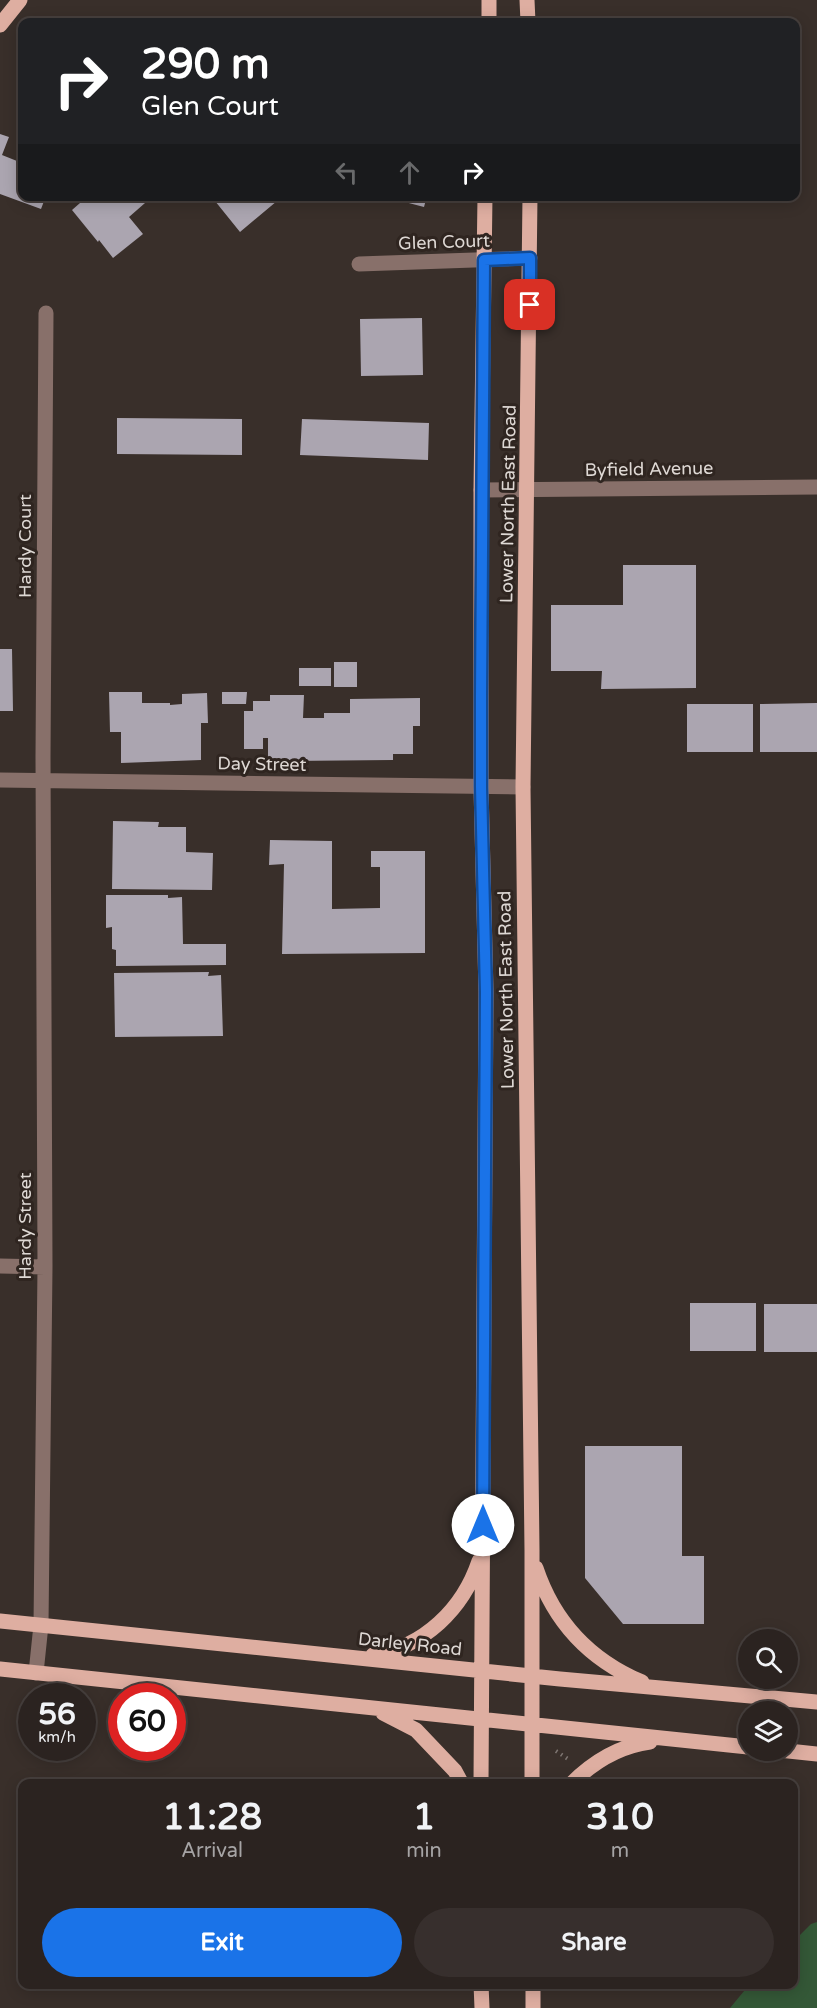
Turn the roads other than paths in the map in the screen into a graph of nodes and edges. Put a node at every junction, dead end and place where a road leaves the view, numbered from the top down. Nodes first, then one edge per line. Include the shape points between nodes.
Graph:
1 (20, 0) edge
2 (489, 0) edge
3 (527, 0) edge
4 (489, 18) edge
5 (528, 18) edge
6 (0, 25) edge
7 (485, 201) edge
8 (530, 201) edge
9 (530, 258) junction
10 (484, 260) junction
11 (359, 264) dead end
12 (46, 313) dead end
13 (817, 487) edge
14 (481, 490) junction
15 (527, 490) junction
16 (43, 779) junction
17 (0, 780) edge
18 (481, 787) junction
19 (523, 787) junction
20 (0, 1266) edge
21 (45, 1267) junction
22 (483, 1549) junction
23 (532, 1550) junction
24 (0, 1621) edge
25 (41, 1626) junction
26 (352, 1657) junction
27 (0, 1669) edge
28 (483, 1671) junction
29 (36, 1672) junction
30 (531, 1677) junction
31 (656, 1688) junction
32 (817, 1702) edge
33 (375, 1709) junction
34 (481, 1720) junction
35 (531, 1725) junction
36 (680, 1740) junction
37 (738, 1746) edge
38 (798, 1752) edge
39 (817, 1754) edge
40 (459, 1779) edge
41 (481, 1779) edge
42 (532, 1779) edge
43 (577, 1779) edge
44 (482, 1989) edge
45 (533, 1989) edge
46 (482, 2008) edge
47 (533, 2008) edge

1 - 6 main road
2 - 4 main road
3 - 5 main road
7 - 10 main road, Lower North East Road
8 - 9 main road, Lower North East Road
9 - 10 street, Glen Court
9 - 15 main road, Lower North East Road
10 - 11 street, Glen Court
10 - 14 main road, Lower North East Road
12 - 16 street, Hardy Court
13 - 15 street, Byfield Avenue
14 - 15 street, Byfield Avenue
14 - 18 main road, Lower North East Road
15 - 19 main road, Lower North East Road
16 - 17 street, Day Street
16 - 18 street, Day Street
16 - 21 street, Hardy Street
18 - 19 street, Day Street
18 - 22 main road, Lower North East Road via 486,992
19 - 23 main road, Lower North East Road
20 - 21 street
21 - 25 street, Hardy Street
22 - 26 main road via 469,1586 438,1624 397,1648
22 - 28 main road, Lower North East Road
23 - 30 main road, Lower North East Road
23 - 31 main road via 547,1597 575,1637 600,1660
24 - 25 main road, Darley Road
25 - 26 main road, Darley Road
25 - 29 street, Hardy Street
26 - 28 main road, Darley Road
27 - 29 main road
28 - 30 main road, Darley Road
28 - 34 main road, Lower North East Road
29 - 33 main road
30 - 31 main road, Darley Road
30 - 35 main road, Lower North East Road
31 - 32 main road, Darley Road
33 - 34 main road
33 - 40 main road via 416,1730
34 - 35 main road
34 - 41 main road, Lower North East Road
35 - 36 main road
35 - 42 main road, Lower North East Road
36 - 37 main road
36 - 43 main road via 628,1747 599,1760
38 - 39 main road
44 - 46 main road
45 - 47 main road

